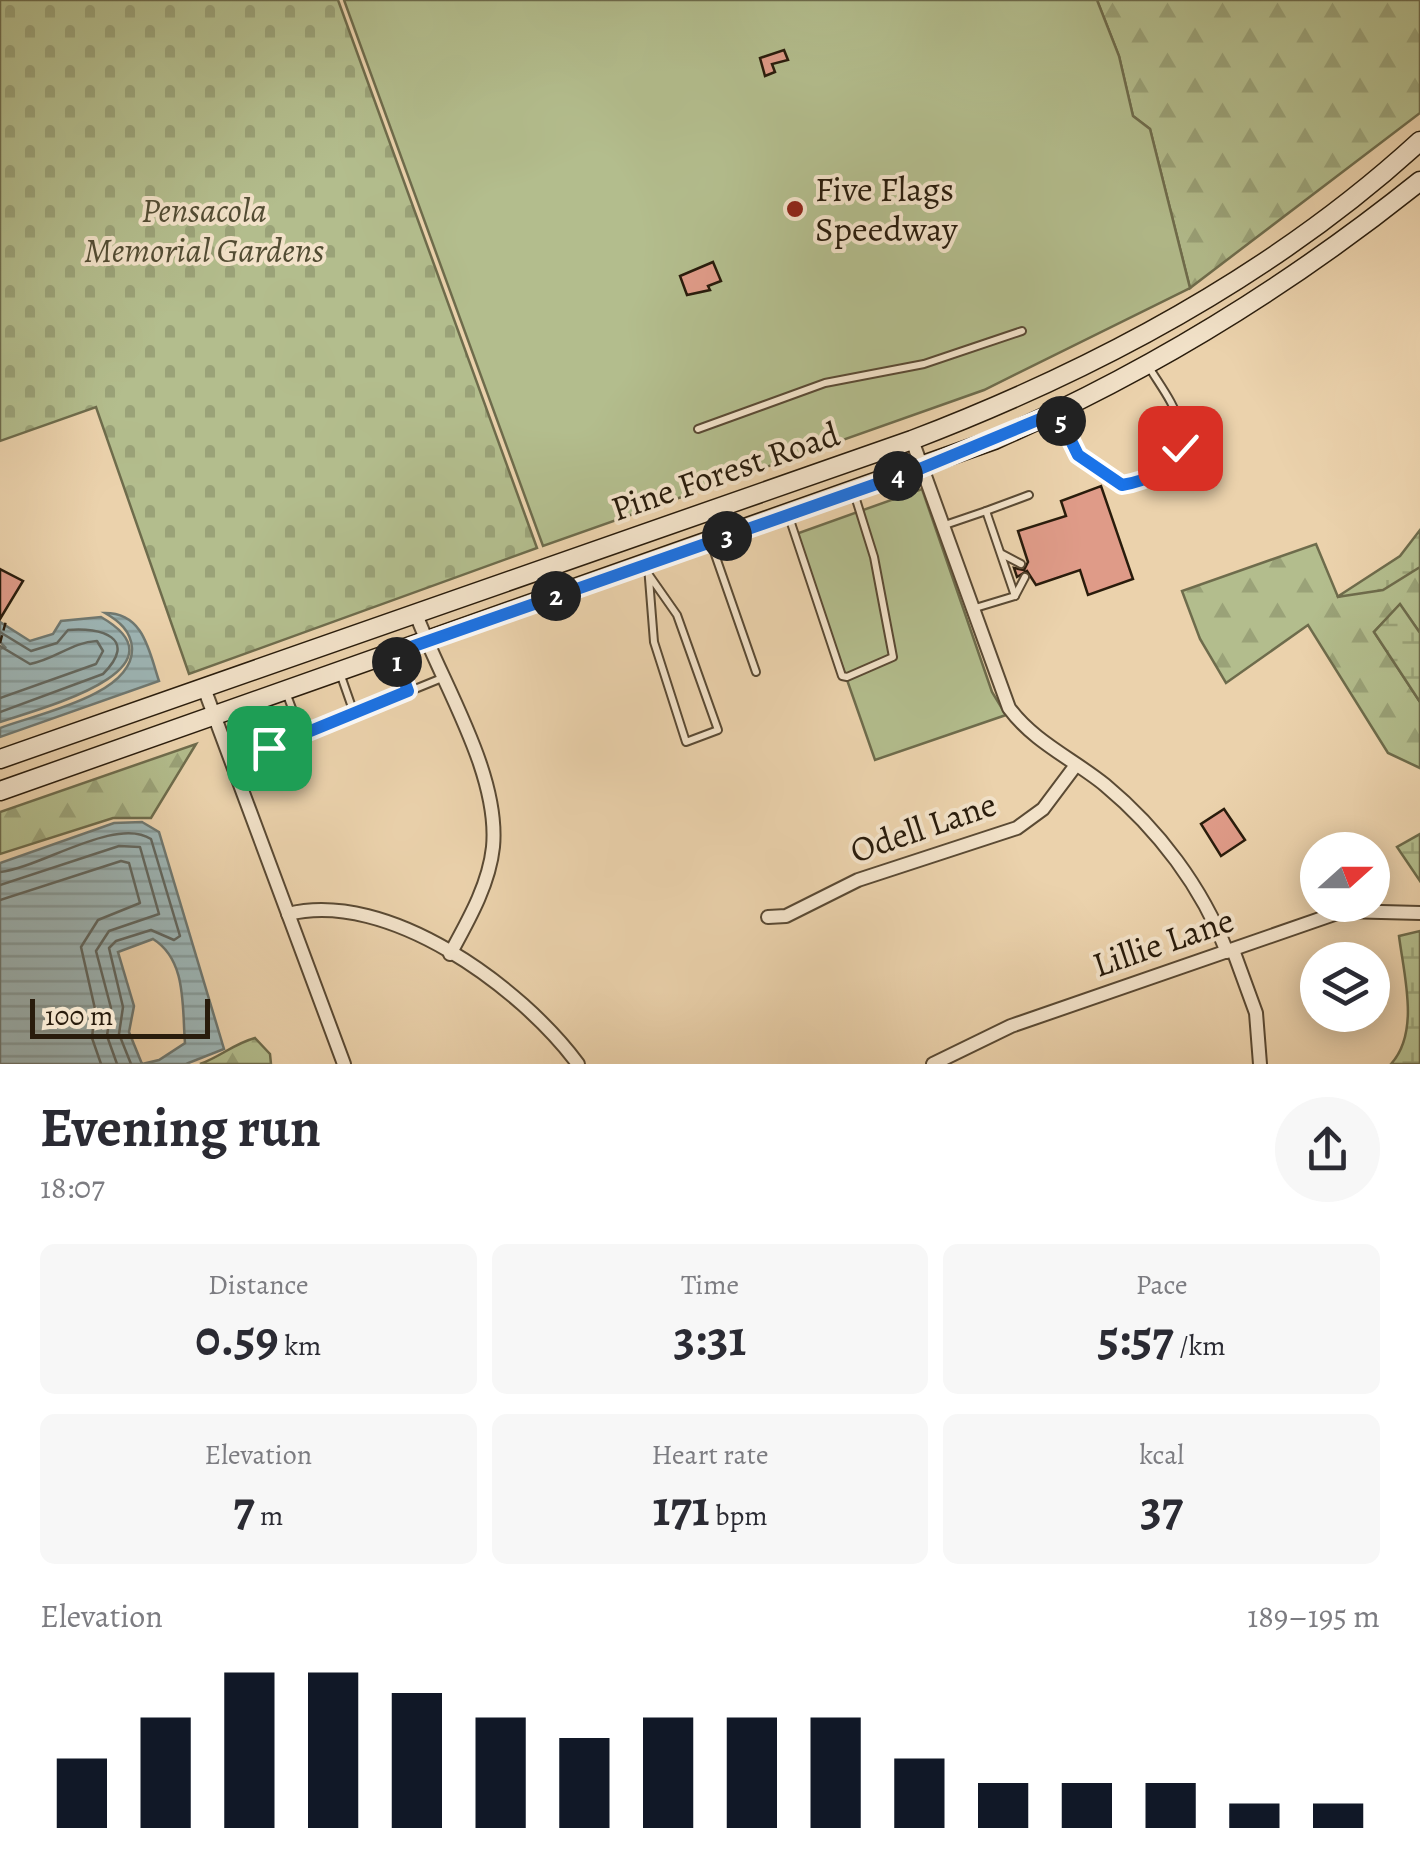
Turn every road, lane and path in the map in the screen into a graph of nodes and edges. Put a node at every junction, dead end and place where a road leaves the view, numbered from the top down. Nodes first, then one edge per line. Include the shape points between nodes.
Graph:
1 (1420, 141) edge
2 (1420, 181) edge
3 (1022, 331) dead end
4 (1149, 367) junction
5 (1044, 386) junction
6 (1057, 412) junction
7 (698, 429) dead end
8 (912, 440) junction
9 (922, 468) junction
10 (853, 492) junction
11 (1029, 495) dead end
12 (724, 506) junction
13 (986, 511) junction
14 (788, 515) junction
15 (940, 520) junction
16 (734, 534) junction
17 (711, 542) junction
18 (1001, 553) junction
19 (1021, 564) dead end
20 (648, 569) junction
21 (1025, 576) dead end
22 (481, 591) junction
23 (1015, 596) junction
24 (971, 610) junction
25 (416, 614) junction
26 (492, 619) junction
27 (6, 621) dead end
28 (0, 642) edge
29 (426, 642) junction
30 (394, 653) junction
31 (340, 672) junction
32 (756, 672) dead end
33 (442, 678) junction
34 (204, 688) junction
35 (286, 691) junction
36 (408, 691) junction
37 (354, 713) junction
38 (214, 716) junction
39 (302, 735) junction
40 (269, 748) dead end
41 (0, 759) edge
42 (1076, 764) junction
43 (0, 792) edge
44 (1420, 913) edge
45 (288, 914) junction
46 (768, 917) dead end
47 (1230, 951) junction
48 (450, 954) junction
49 (344, 1064) edge
50 (578, 1064) edge
51 (932, 1064) edge
52 (1260, 1064) edge

1 - 5 main road, Pine Forest Road via 1254,268
2 - 4 main road, Pine Forest Road via 1282,286
3 - 7 lane via 924,364 825,383
4 - 6 main road, Pine Forest Road
4 - 6 lane via 1180,423 1180,448 1172,463 1140,482 1122,485 1078,455
5 - 6 street
5 - 8 main road, Pine Forest Road
6 - 9 main road, Pine Forest Road
8 - 9 street
8 - 12 main road, Pine Forest Road
9 - 10 main road, Pine Forest Road
9 - 15 street
10 - 14 main road, Pine Forest Road
10 - 14 lane via 874,557 893,657 846,677
11 - 13 lane
12 - 16 main road
12 - 22 main road, Pine Forest Road
13 - 15 lane
13 - 18 lane
14 - 16 main road, Pine Forest Road
15 - 24 street
16 - 17 main road, Pine Forest Road
17 - 20 main road, Pine Forest Road
17 - 32 lane
18 - 19 lane
18 - 23 lane
20 - 20 lane via 654,642 686,742 718,730 677,615
20 - 26 main road, Pine Forest Road
21 - 23 lane
22 - 25 main road, Pine Forest Road
22 - 26 main road
23 - 24 lane
24 - 42 street via 1009,708
25 - 29 street
25 - 34 main road, Pine Forest Road
26 - 29 main road, Pine Forest Road
27 - 28 path
29 - 30 main road, Pine Forest Road
29 - 33 street
30 - 31 main road, Pine Forest Road
30 - 36 lane
31 - 35 main road, Pine Forest Road
31 - 37 lane
33 - 36 lane
33 - 48 street via 474,752 493,822 490,866
34 - 38 street
34 - 41 main road, Pine Forest Road
35 - 38 main road, Pine Forest Road
35 - 39 lane
36 - 37 lane
37 - 39 lane
38 - 43 main road, Pine Forest Road
38 - 45 street
39 - 40 lane
42 - 46 street, Odell Lane via 1043,809 1016,828 858,880 786,916
42 - 47 street via 1170,852
44 - 47 street, Lillie Lane via 1352,910
45 - 48 street via 327,908 367,915
45 - 49 street
47 - 51 street, Lillie Lane via 1011,1026
47 - 52 street via 1256,1013
48 - 50 street via 524,1006

